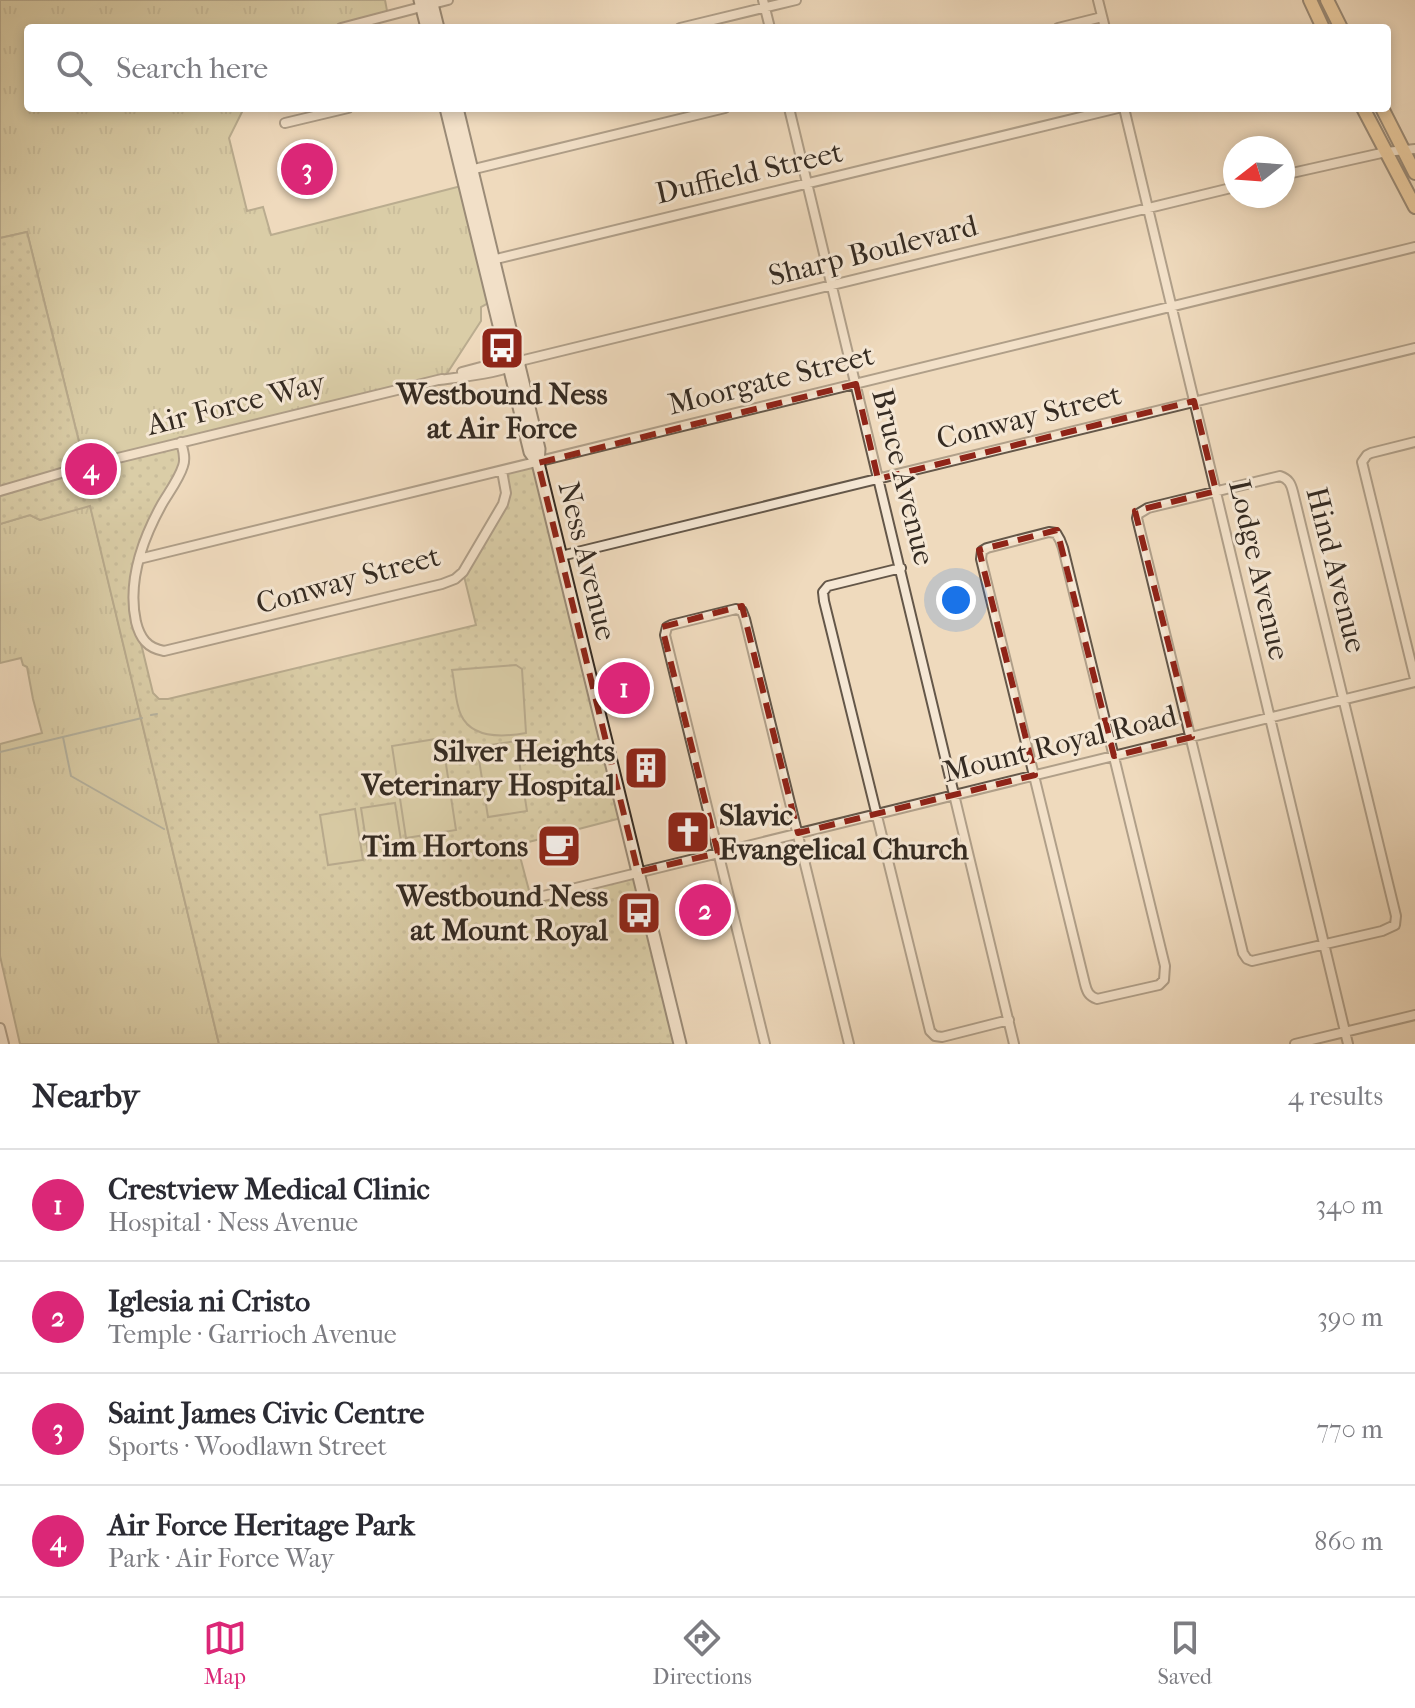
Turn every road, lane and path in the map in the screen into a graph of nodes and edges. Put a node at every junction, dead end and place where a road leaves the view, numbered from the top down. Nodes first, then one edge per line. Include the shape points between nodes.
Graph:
1 (448, 0) edge
2 (796, 0) edge
3 (1098, 0) edge
4 (1310, 0) edge
5 (1327, 0) edge
6 (426, 3) edge
7 (764, 4) edge
8 (1102, 17) junction
9 (355, 24) edge
10 (427, 24) edge
11 (436, 24) edge
12 (694, 24) edge
13 (769, 24) edge
14 (1074, 24) edge
15 (1104, 24) edge
16 (1321, 24) edge
17 (1339, 24) edge
18 (331, 112) edge
19 (447, 112) edge
20 (458, 112) edge
21 (709, 112) edge
22 (790, 112) edge
23 (1104, 112) edge
24 (1122, 112) edge
25 (1365, 112) edge
26 (1385, 112) edge
27 (285, 123) dead end
28 (1409, 150) edge
29 (1386, 152) junction
30 (467, 171) junction
31 (1295, 172) edge
32 (1415, 173) edge
33 (807, 184) junction
34 (1223, 190) edge
35 (1415, 207) edge
36 (1148, 208) junction
37 (1415, 247) edge
38 (489, 260) junction
39 (832, 286) junction
40 (1172, 307) junction
41 (1415, 348) edge
42 (515, 362) junction
43 (856, 384) junction
44 (1194, 401) junction
45 (181, 442) junction
46 (1415, 442) edge
47 (538, 463) junction
48 (502, 471) junction
49 (878, 479) junction
50 (0, 491) edge
51 (1216, 491) junction
52 (561, 556) junction
53 (139, 559) junction
54 (901, 568) junction
55 (1415, 680) edge
56 (1344, 699) junction
57 (1270, 717) junction
58 (1192, 737) junction
59 (1114, 756) junction
60 (1035, 775) junction
61 (954, 795) junction
62 (877, 814) junction
63 (798, 833) junction
64 (718, 853) junction
65 (638, 872) junction
66 (531, 899) dead end
67 (1324, 945) junction
68 (1415, 1015) edge
69 (1009, 1020) junction
70 (0, 1028) edge
71 (1345, 1032) junction
72 (4, 1044) edge
73 (680, 1044) edge
74 (765, 1044) edge
75 (849, 1044) edge
76 (1014, 1044) edge
77 (1295, 1044) edge
78 (1348, 1044) edge

1 - 6 street
2 - 7 street
3 - 8 street
4 - 16 highway
5 - 17 highway
6 - 9 street
6 - 10 main road
6 - 11 main road
7 - 12 street
7 - 13 street
8 - 14 street
8 - 15 street
18 - 27 street
19 - 30 main road, Ness Avenue
20 - 30 main road, Ness Avenue
21 - 30 street
22 - 33 street, Bruce Avenue
23 - 33 street, Duffield Street
24 - 36 street, Lodge Avenue
25 - 29 highway
26 - 28 highway
28 - 29 street
28 - 32 highway
29 - 31 street
29 - 35 highway
30 - 38 main road, Ness Avenue
33 - 38 street, Duffield Street
33 - 39 street, Bruce Avenue
34 - 36 street, Sharp Boulevard
36 - 39 street, Sharp Boulevard
36 - 40 street, Lodge Avenue
37 - 40 street, Moorgate Street
38 - 42 main road, Ness Avenue
39 - 42 street, Sharp Boulevard
39 - 43 street, Bruce Avenue
40 - 43 street, Moorgate Street
40 - 44 street, Lodge Avenue
41 - 44 street, Conway Street
42 - 45 street, Air Force Way
42 - 47 main road, Ness Avenue via 530,452
43 - 47 street, Moorgate Street
43 - 49 street, Bruce Avenue
44 - 49 street, Conway Street
44 - 51 street, Lodge Avenue
45 - 50 street, Air Force Way
45 - 53 street via 183,466
46 - 55 street via 1367,455 1362,467
47 - 48 street, Moorgate Street
47 - 52 main road, Ness Avenue
48 - 53 street, Moorgate Street
48 - 53 street, Conway Street via 503,504 463,572 450,581 172,650 156,649 139,634 133,599
49 - 52 street, Conway Street
49 - 54 street, Bruce Avenue
51 - 56 street, Hind Avenue via 1280,476 1290,482
51 - 57 street, Lodge Avenue
51 - 58 street, Hind Avenue via 1148,508 1137,518
52 - 65 main road, Ness Avenue
54 - 61 street, Bruce Avenue
54 - 62 street via 828,586 823,595
55 - 56 street, Mount Royal Road
56 - 57 street, Mount Royal Road
56 - 67 street, Hind Avenue via 1396,916 1390,928
57 - 58 street, Mount Royal Road
57 - 67 street, Lodge Avenue
58 - 59 street, Mount Royal Road
58 - 67 street, Hind Avenue via 1243,953 1257,960
59 - 60 street, Mount Royal Road
59 - 60 street via 1165,966 1159,985 1137,991 1097,999 1087,992
59 - 60 street via 1060,540 1056,533 1042,534 987,548 981,559
60 - 61 street, Mount Royal Road
61 - 62 street, Mount Royal Road
61 - 69 street, Bruce Avenue
62 - 63 street, Mount Royal Road
62 - 69 street via 931,1033 942,1037
63 - 64 street, Mount Royal Road
63 - 64 street via 745,619 740,609 731,609 671,625 665,635
63 - 75 street
64 - 65 street, Mount Royal Road
64 - 74 street
65 - 66 street, Mount Royal Road
65 - 73 main road, Ness Avenue
67 - 71 street, Lodge Avenue
68 - 71 street
69 - 76 street, Bruce Avenue
70 - 72 street
71 - 77 street
71 - 78 street, Lodge Avenue

